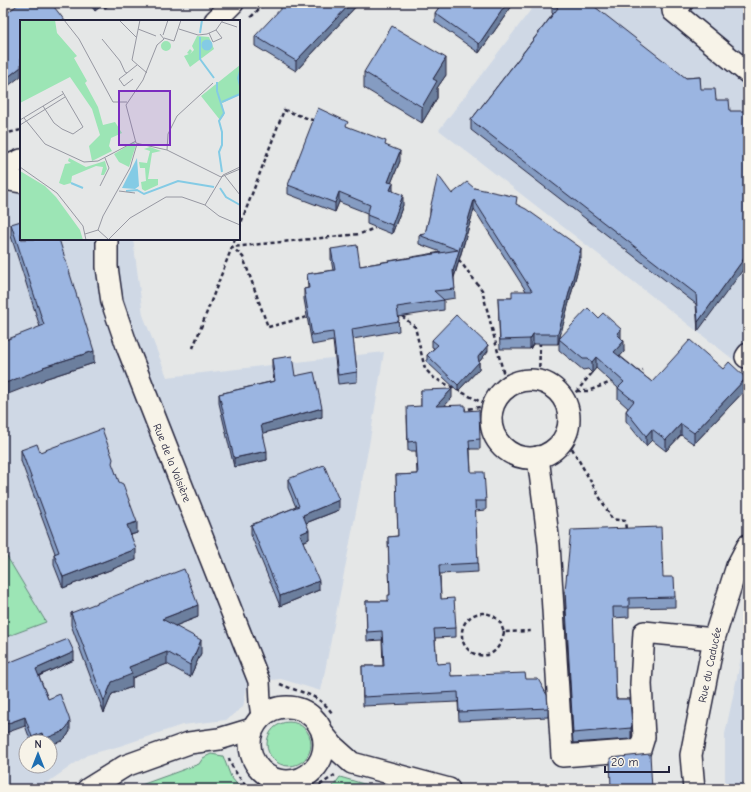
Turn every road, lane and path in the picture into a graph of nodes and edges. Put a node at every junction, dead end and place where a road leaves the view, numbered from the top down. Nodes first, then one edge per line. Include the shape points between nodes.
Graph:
1 (233, 3) edge
2 (682, 3) edge
3 (216, 20) edge
4 (748, 73) edge
5 (316, 122) edge
6 (20, 130) edge
7 (3, 134) edge
8 (20, 160) edge
9 (3, 168) edge
10 (3, 179) edge
11 (20, 182) edge
12 (240, 225) edge
13 (375, 228) edge
14 (107, 240) edge
15 (235, 240) edge
16 (232, 247) junction
17 (459, 260) edge
18 (402, 316) edge
19 (307, 317) edge
20 (540, 343) edge
21 (193, 348) dead end
22 (643, 370) dead end
23 (592, 373) edge
24 (630, 375) edge
25 (618, 379) edge
26 (539, 381) junction
27 (507, 387) junction
28 (571, 395) junction
29 (493, 405) junction
30 (458, 410) edge
31 (565, 436) junction
32 (538, 457) junction
33 (626, 530) edge
34 (748, 545) edge
35 (553, 631) junction
36 (504, 632) junction
37 (714, 638) junction
38 (259, 681) junction
39 (293, 707) junction
40 (334, 716) dead end
41 (257, 722) junction
42 (323, 734) junction
43 (219, 739) junction
44 (352, 763) junction
45 (263, 776) edge
46 (302, 782) edge
47 (88, 789) edge
48 (249, 789) edge
49 (449, 789) edge
50 (694, 789) edge

1 - 3 street
2 - 4 street via 673,11
5 - 12 path via 284,110
6 - 7 path
8 - 9 street
10 - 11 street
13 - 16 path via 360,234
14 - 38 street, Rue de la Valsière via 107,267 112,302 128,349
15 - 16 path
16 - 19 path via 243,257 268,327
16 - 21 path
17 - 27 path via 482,290
18 - 29 path via 415,327 425,369 434,378 479,401
20 - 26 path
22 - 24 path
23 - 28 path
25 - 28 path
26 - 27 street via 517,382
26 - 28 street
27 - 29 street
28 - 31 street via 569,424
29 - 30 path
29 - 32 street via 492,428 504,449 526,458
31 - 32 street via 549,453
31 - 33 path via 612,519 625,521
32 - 35 street via 549,544
34 - 37 street, Rue du Caducée via 737,566
35 - 36 path
35 - 37 street via 562,756 640,750 644,737 644,632
36 - 36 path via 499,621 491,614 480,613 470,617 463,626 461,637 465,647 474,654 485,655 495,651 502,642
37 - 50 street, Rue du Caducée via 691,755
38 - 39 street
38 - 40 path via 271,677 292,689 316,697
38 - 41 street, Rue de la Valsière via 260,702
39 - 41 street via 271,710
39 - 42 street via 312,716
41 - 43 street
41 - 45 street via 250,738 250,748 252,758
42 - 44 street
42 - 46 street via 323,754 319,764
43 - 45 street via 236,749
43 - 47 street via 189,743 126,766
43 - 48 path via 228,751 232,766
44 - 46 street
44 - 46 path via 344,772
44 - 49 street
45 - 46 street

